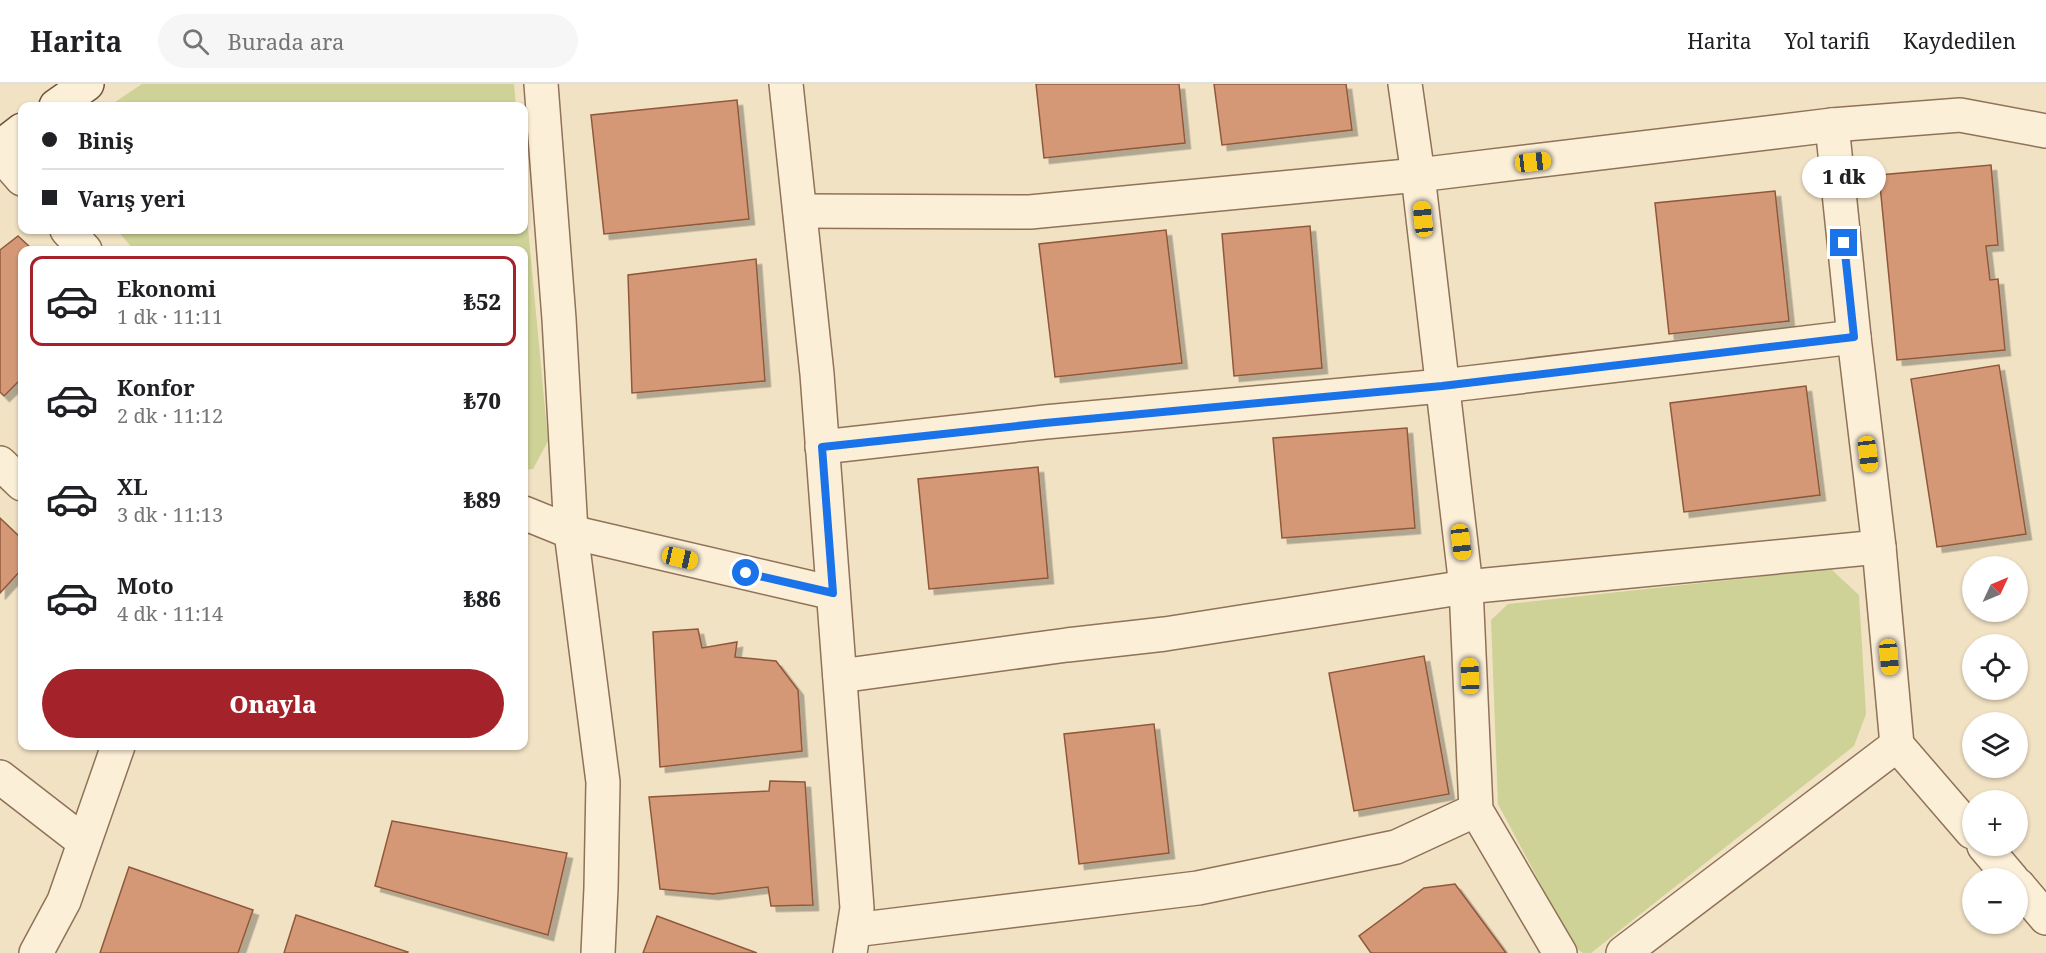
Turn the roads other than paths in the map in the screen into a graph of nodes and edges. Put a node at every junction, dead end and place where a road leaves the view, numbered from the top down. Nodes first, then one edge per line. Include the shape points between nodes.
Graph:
1 (87, 84) edge
2 (541, 84) edge
3 (786, 84) edge
4 (1405, 84) edge
5 (62, 102) edge
6 (1832, 125) junction
7 (2046, 132) edge
8 (18, 133) edge
9 (0, 147) edge
10 (0, 154) edge
11 (18, 175) edge
12 (1418, 175) junction
13 (800, 212) junction
14 (71, 234) edge
15 (81, 246) edge
16 (1854, 337) junction
17 (1442, 386) junction
18 (822, 447) junction
19 (0, 463) edge
20 (18, 480) edge
21 (528, 515) edge
22 (571, 532) junction
23 (1879, 547) junction
24 (1466, 587) junction
25 (833, 593) junction
26 (840, 676) junction
27 (1897, 745) junction
28 (117, 750) edge
29 (0, 777) edge
30 (1476, 810) junction
31 (1962, 820) edge
32 (84, 842) junction
33 (1992, 856) edge
34 (2003, 868) edge
35 (2028, 897) edge
36 (2046, 918) edge
37 (852, 942) edge
38 (36, 953) edge
39 (598, 953) edge
40 (1560, 953) edge
41 (1623, 953) edge

1 - 5 street
2 - 22 street
3 - 13 street
4 - 12 street
6 - 7 street via 1960,116
6 - 12 street
6 - 16 street
8 - 9 street
10 - 11 street
12 - 13 street via 1030,212
12 - 17 street
13 - 18 street
14 - 15 street
16 - 17 street
16 - 23 street
17 - 18 street
17 - 24 street
18 - 25 street
19 - 20 street
21 - 22 street
22 - 25 street
22 - 39 street via 603,783
23 - 24 street
23 - 27 street
24 - 26 street via 1165,634
24 - 30 street
25 - 26 street
26 - 37 street via 857,908
27 - 31 street
27 - 41 street
28 - 32 street
29 - 32 street
30 - 37 street via 1396,847 1198,888
30 - 40 street
32 - 38 street via 64,901
33 - 34 street
35 - 36 street

